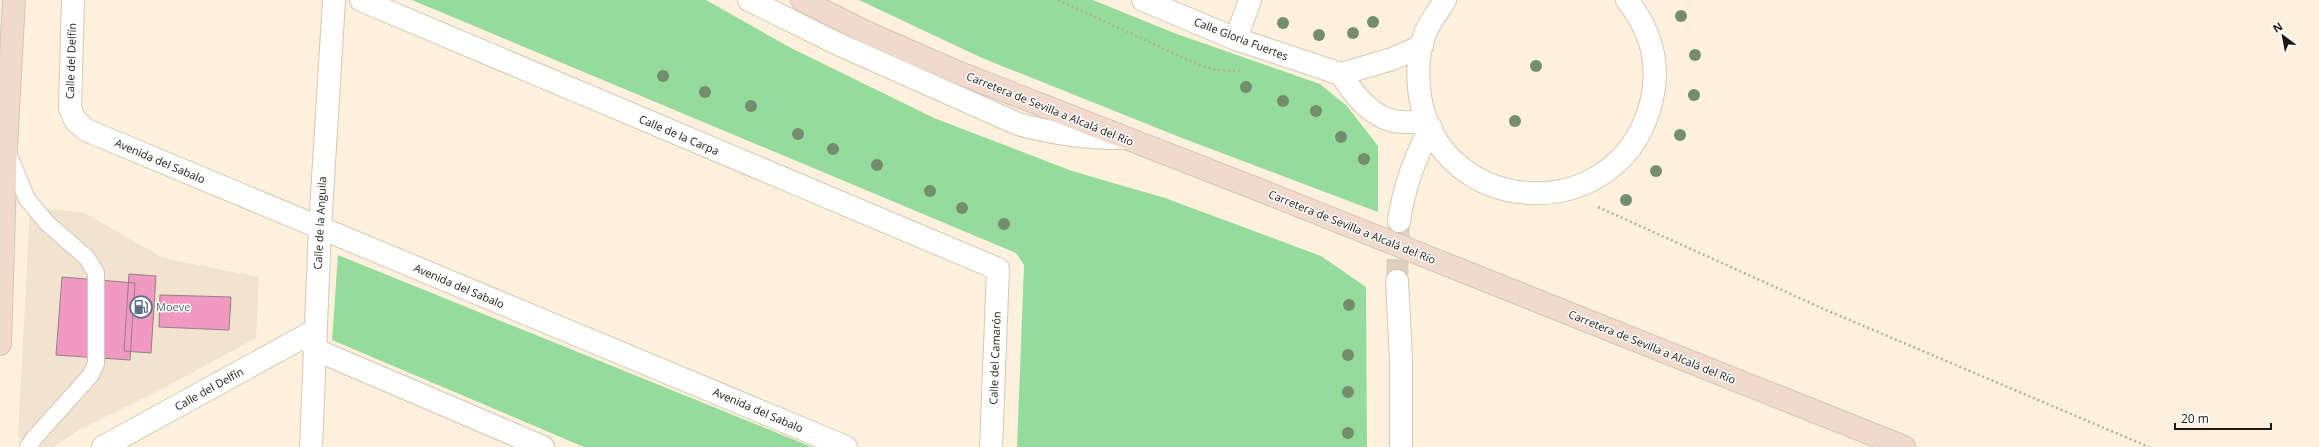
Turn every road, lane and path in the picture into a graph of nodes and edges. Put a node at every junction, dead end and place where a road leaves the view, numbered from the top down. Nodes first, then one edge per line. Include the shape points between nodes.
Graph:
1 (14, 0) edge
2 (73, 0) edge
3 (334, 0) edge
4 (361, 0) edge
5 (749, 0) edge
6 (802, 0) edge
7 (1144, 0) edge
8 (1250, 0) edge
9 (1445, 0) edge
10 (1627, 0) edge
11 (1236, 39) junction
12 (1422, 46) junction
13 (1341, 74) junction
14 (74, 120) joint
15 (1429, 125) junction
16 (1124, 138) junction
17 (6, 147) junction
18 (1563, 191) junction
19 (1399, 221) tunnel mouth
20 (320, 227) junction
21 (998, 269) joint
22 (1397, 281) tunnel mouth
23 (314, 340) junction
24 (0, 344) edge
25 (28, 447) edge
26 (103, 447) edge
27 (311, 447) edge
28 (543, 447) edge
29 (846, 447) edge
30 (991, 447) edge
31 (1401, 447) edge
32 (1904, 447) edge
33 (2149, 447) edge

1 - 17 main road
2 - 14 street, Calle del Delfín via 70,108
3 - 20 street, Calle de la Anguila
4 - 21 street, Calle de la Carpa
5 - 16 street via 838,44 1018,124 1048,133 1081,138
6 - 16 main road, Carretera de Sevilla a Alcalá del Río via 868,33 957,72
7 - 11 street, Calle Gloria Fuertes
8 - 11 street
9 - 12 street via 1425,34
10 - 18 street via 1642,19 1654,54 1655,92 1644,128 1622,159 1591,182
11 - 13 street, Calle Gloria Fuertes
12 - 13 street via 1392,60
12 - 15 street via 1417,73 1423,114
13 - 15 street via 1354,95 1375,112 1393,121
14 - 20 street, Avenida del Sabalo via 86,130
15 - 18 street via 1443,150 1473,177 1511,192 1552,194
15 - 19 street via 1407,179
16 - 32 main road, Carretera de Sevilla a Alcalá del Río
17 - 24 main road
17 - 25 lane via 27,199 47,223 87,258 96,273 96,364 90,376 34,437
18 - 33 path via 1826,310
20 - 23 street, Calle de la Anguila
20 - 29 street, Avenida del Sabalo
21 - 30 street, Calle del Camarón
22 - 31 street via 1401,360
23 - 26 street, Calle del Delfín
23 - 27 street, Calle de la Anguila
23 - 28 street

